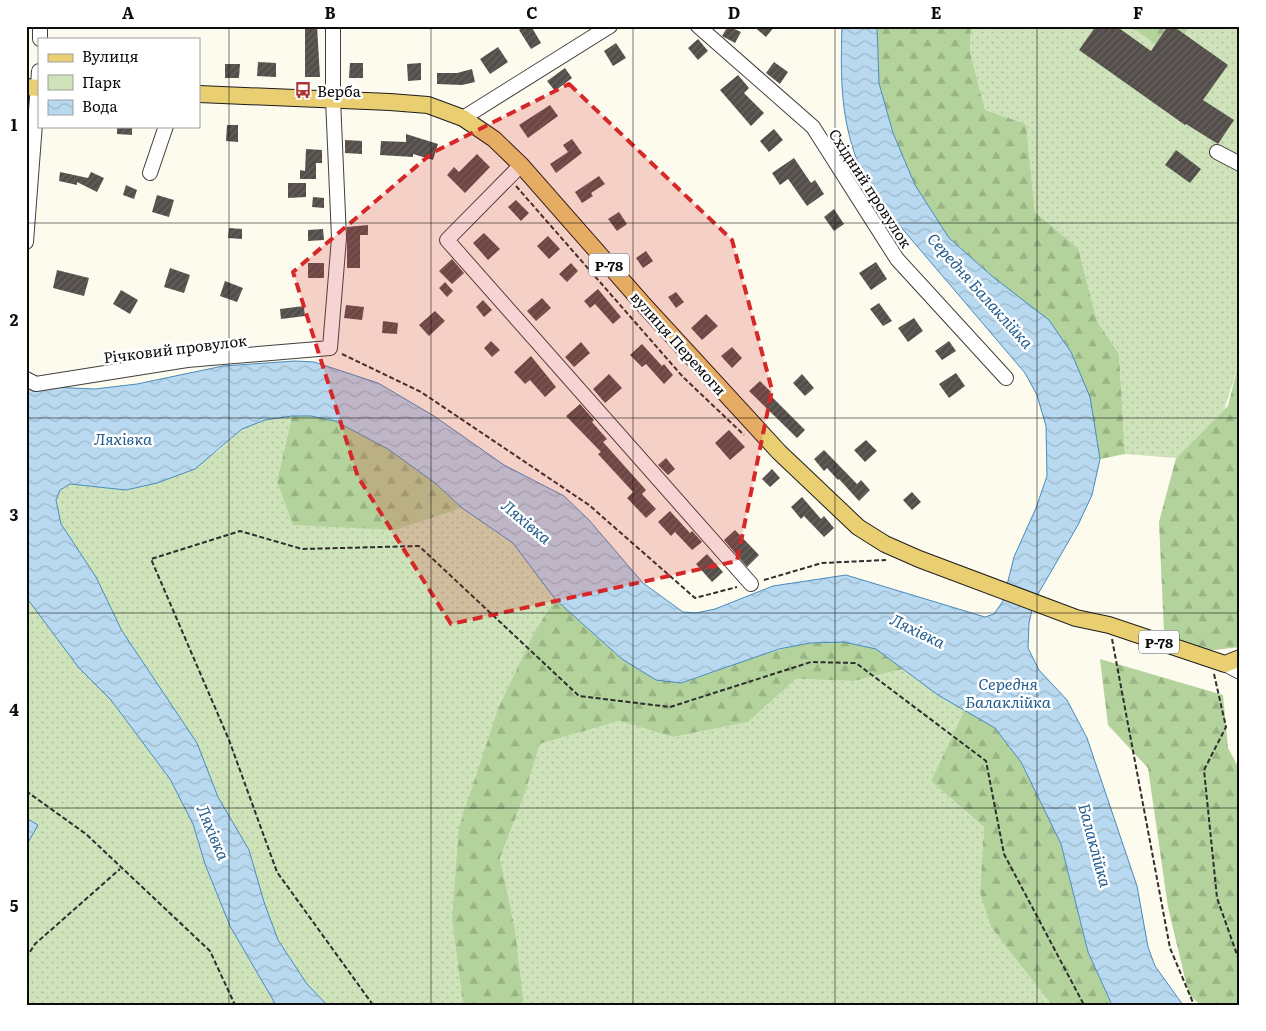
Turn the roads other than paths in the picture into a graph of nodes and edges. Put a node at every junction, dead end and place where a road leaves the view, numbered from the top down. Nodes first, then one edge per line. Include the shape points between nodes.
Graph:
1 (333, 26) edge
2 (610, 26) edge
3 (698, 26) edge
4 (26, 88) edge
5 (38, 88) edge
6 (200, 94) edge
7 (333, 99) junction
8 (463, 118) junction
9 (165, 128) edge
10 (1217, 152) dead end
11 (1240, 164) edge
12 (515, 170) junction
13 (150, 173) dead end
14 (26, 242) edge
15 (1006, 378) dead end
16 (26, 379) edge
17 (751, 584) road end
18 (1229, 664) edge

1 - 7 street
2 - 8 street
3 - 15 street, Східний провулок via 813,127 897,259
4 - 5 main road
5 - 14 street
6 - 7 main road, вулиця Перемоги / Р-78
7 - 8 main road, вулиця Перемоги / Р-78 via 428,105
7 - 16 street, Річковий провулок via 339,238 330,348 187,360 36,384
8 - 12 main road, вулиця Перемоги / Р-78 via 494,139
9 - 13 street
10 - 11 street
12 - 17 street via 447,240
12 - 18 main road, вулиця Перемоги / Р-78 via 816,490 858,527 885,544 1076,618 1109,625

